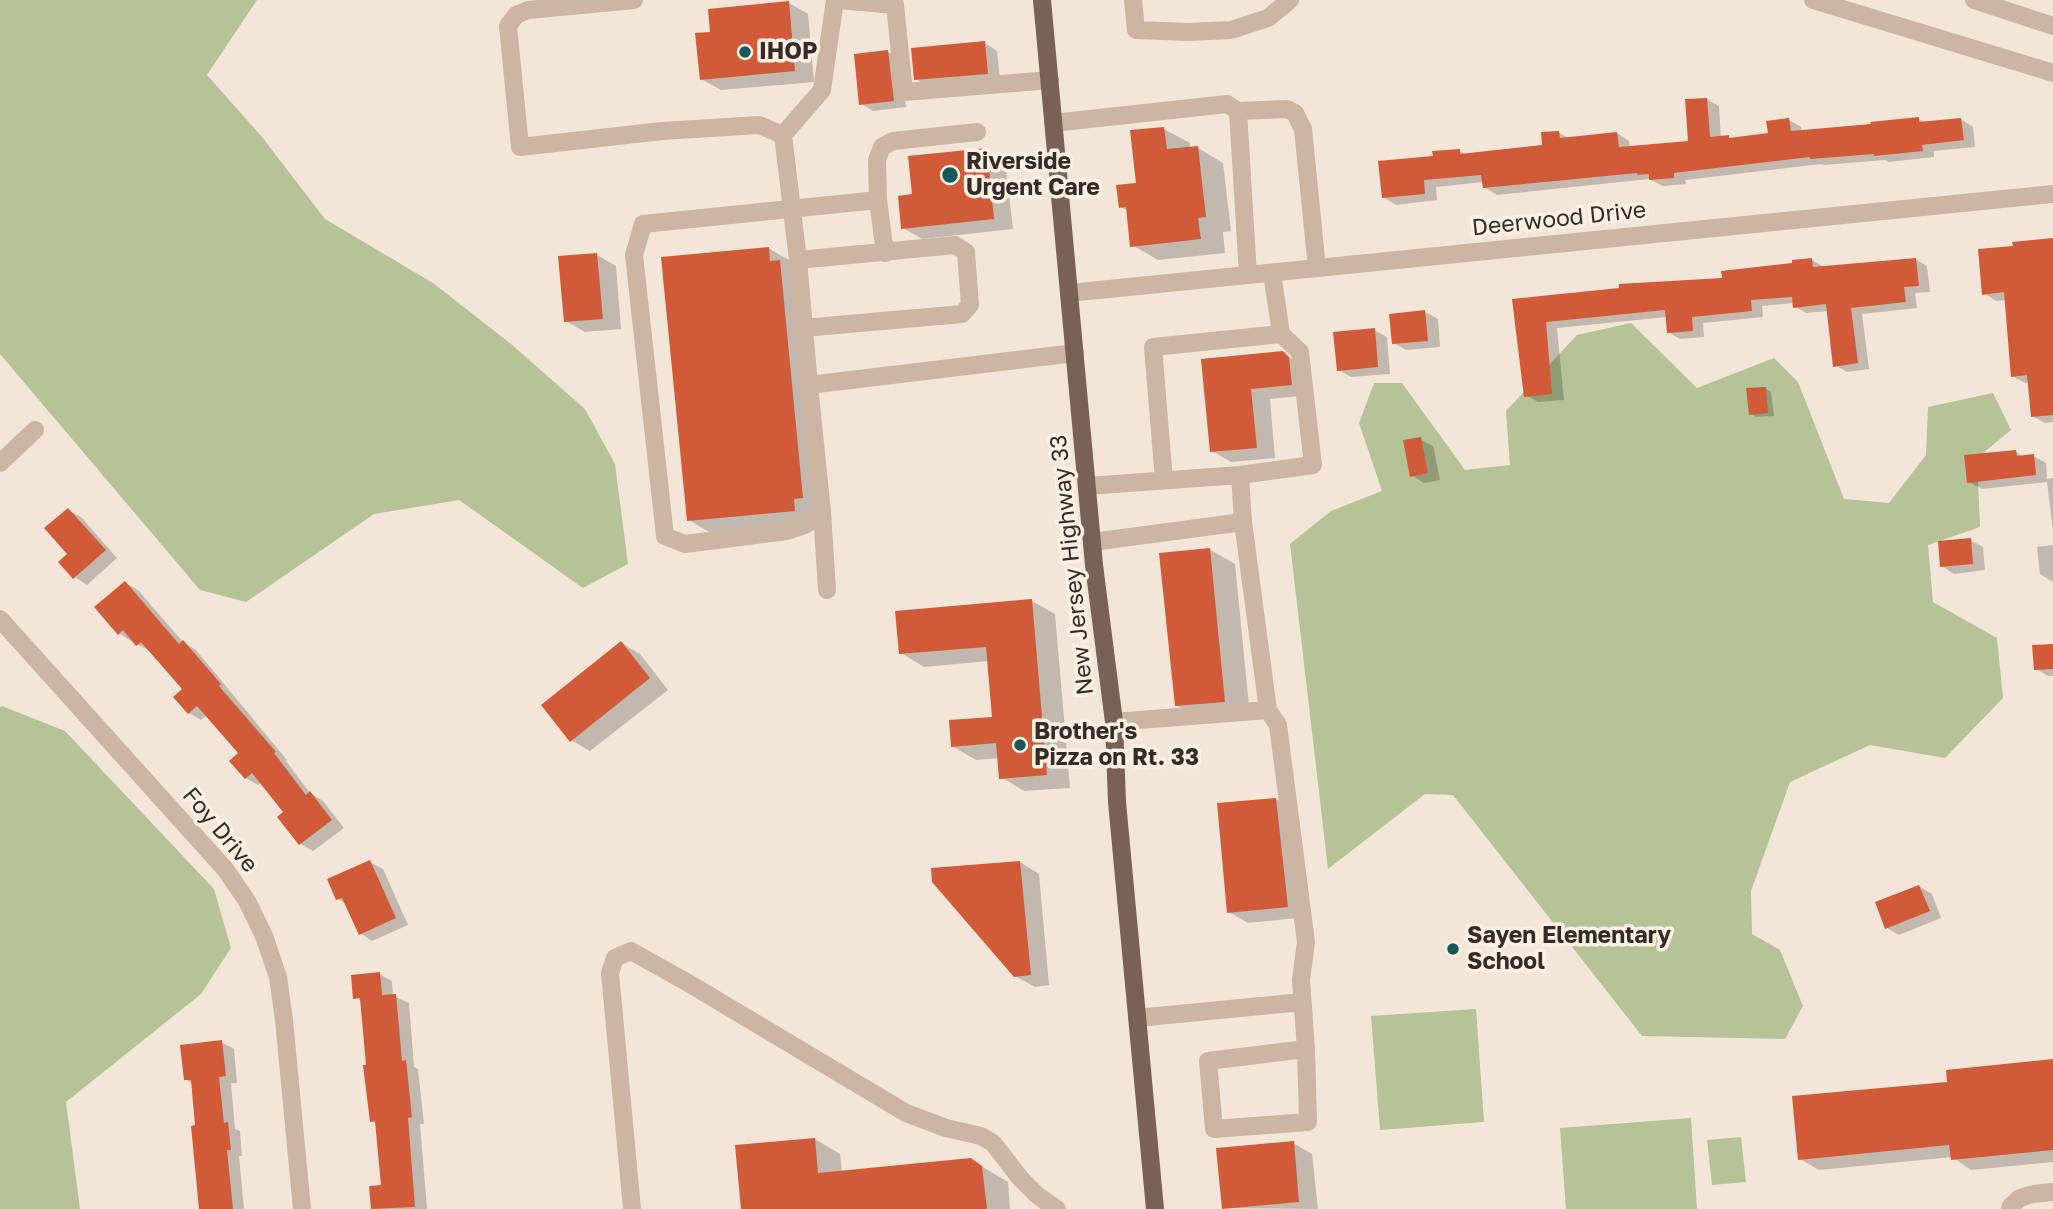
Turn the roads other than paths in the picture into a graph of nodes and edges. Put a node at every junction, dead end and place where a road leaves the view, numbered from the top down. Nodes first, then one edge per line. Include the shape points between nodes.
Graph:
1 (634, 0) edge
2 (836, 0) edge
3 (1042, 0) edge
4 (1133, 0) edge
5 (1290, 0) edge
6 (1813, 0) edge
7 (1974, 0) edge
8 (2053, 26) edge
9 (2053, 73) edge
10 (1050, 80) junction
11 (1238, 111) junction
12 (1053, 123) junction
13 (977, 132) dead end
14 (783, 135) junction
15 (2053, 194) edge
16 (878, 200) junction
17 (793, 208) junction
18 (885, 253) junction
19 (798, 260) junction
20 (1317, 268) junction
21 (1272, 273) junction
22 (1248, 275) junction
23 (1069, 293) junction
24 (803, 328) junction
25 (1281, 334) junction
26 (1075, 354) junction
27 (808, 385) junction
28 (35, 430) dead end
29 (0, 463) edge
30 (1240, 475) junction
31 (1164, 480) junction
32 (1087, 486) junction
33 (822, 512) junction
34 (1243, 522) junction
35 (1092, 542) junction
36 (827, 590) dead end
37 (0, 619) edge
38 (1268, 710) junction
39 (1114, 722) junction
40 (1302, 1002) junction
41 (1137, 1018) junction
42 (1306, 1049) junction
43 (2053, 1192) edge
44 (302, 1209) edge
45 (632, 1209) edge
46 (1057, 1209) edge
47 (1155, 1209) edge
48 (2010, 1209) edge

1 - 14 street via 516,15 508,26 520,147 759,125
2 - 10 street via 895,5 904,92
2 - 14 street via 821,90
3 - 10 main road, New Jersey Highway 33
4 - 5 street via 1136,30 1188,32 1231,30 1268,18
6 - 9 street
7 - 8 street
10 - 12 main road, New Jersey Highway 33
11 - 12 street via 1227,104
11 - 20 street via 1287,109 1300,120
11 - 22 street
12 - 23 main road, New Jersey Highway 33
13 - 16 street via 893,141 882,147 877,160
14 - 17 street
15 - 20 street, Deerwood Drive
16 - 17 street
16 - 18 street
17 - 19 street
17 - 33 street via 643,224 634,255 665,536 685,544 787,531
18 - 19 street
18 - 24 street via 955,245 966,252 970,305 961,314
19 - 24 street
20 - 21 street, Deerwood Drive
21 - 22 street, Deerwood Drive
21 - 25 street
22 - 23 street, Deerwood Drive
23 - 26 main road, New Jersey Highway 33
24 - 27 street
25 - 30 street via 1300,352 1313,465
25 - 31 street via 1153,347
26 - 27 street
26 - 32 main road, New Jersey Highway 33
27 - 33 street
28 - 29 street
30 - 31 street
30 - 34 street
31 - 32 street
32 - 35 main road, New Jersey Highway 33
33 - 36 street
34 - 35 street
34 - 38 street
35 - 39 main road, New Jersey Highway 33
37 - 44 street, Foy Drive via 225,869 247,901 278,977
38 - 39 street
38 - 40 street via 1278,725 1306,942
39 - 41 main road, New Jersey Highway 33
40 - 41 street
40 - 42 street
41 - 47 main road, New Jersey Highway 33
42 - 42 street via 1308,1122 1214,1129 1208,1061
43 - 48 street via 2020,1198
45 - 46 street via 610,973 615,958 631,951 906,1113 993,1143 1020,1178

